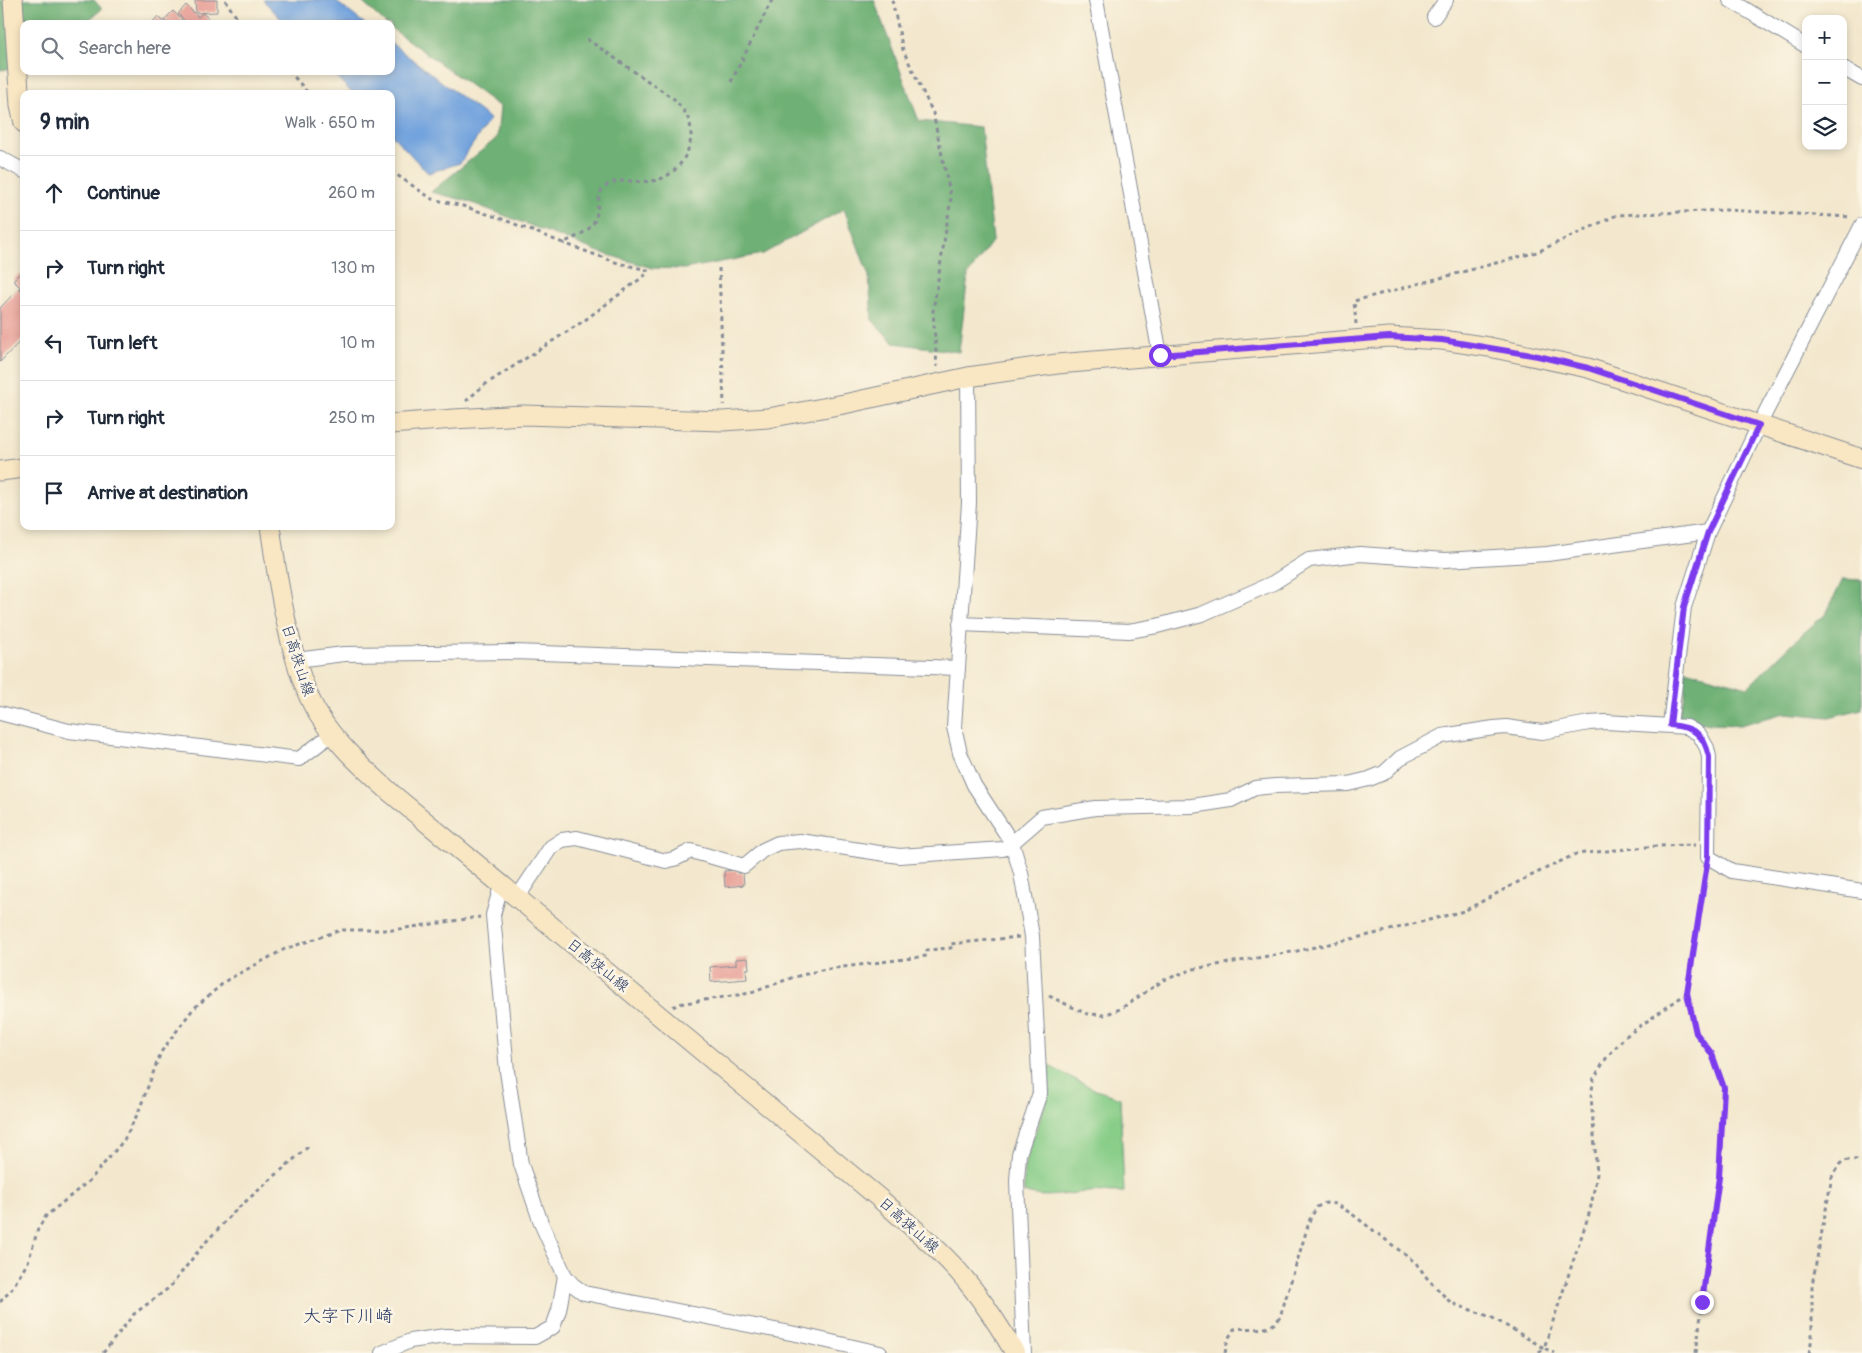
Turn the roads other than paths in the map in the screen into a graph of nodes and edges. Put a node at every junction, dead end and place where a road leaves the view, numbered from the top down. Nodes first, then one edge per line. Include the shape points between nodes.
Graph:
1 (13, 0) edge
2 (1096, 0) edge
3 (1446, 0) edge
4 (1730, 0) edge
5 (1434, 17) dead end
6 (1802, 44) edge
7 (1847, 71) edge
8 (1862, 80) edge
9 (20, 106) edge
10 (0, 158) edge
11 (20, 169) edge
12 (1857, 221) edge
13 (1160, 355) junction
14 (968, 377) junction
15 (395, 424) edge
16 (1759, 425) junction
17 (1862, 460) edge
18 (20, 468) edge
19 (0, 471) edge
20 (271, 530) edge
21 (1708, 532) junction
22 (960, 624) junction
23 (296, 660) junction
24 (958, 668) junction
25 (0, 713) edge
26 (1670, 725) junction
27 (332, 734) junction
28 (1012, 843) junction
29 (501, 886) junction
30 (1862, 891) edge
31 (517, 898) junction
32 (565, 1276) junction
33 (382, 1353) edge
34 (880, 1353) edge
35 (1015, 1353) edge
36 (1024, 1353) edge

1 - 9 street
2 - 13 street
3 - 5 street
4 - 6 street
7 - 8 street
10 - 11 street
12 - 16 street
13 - 14 street via 1057,364
13 - 16 street via 1389,337 1442,340 1588,368
14 - 15 street via 768,418 723,421 523,416
14 - 22 street via 969,503
16 - 17 street
16 - 21 street
18 - 19 street
20 - 23 street, 日高狭山線 via 282,605
21 - 22 street via 1538,555 1445,560 1360,554 1333,556 1310,560 1272,583 1202,614 1130,631
21 - 26 street via 1684,607
22 - 24 street
23 - 24 street via 344,654 514,652
23 - 27 street, 日高狭山線 via 305,689
24 - 28 street via 954,727 960,753 974,785
25 - 27 street via 69,732 299,759
26 - 28 street via 1606,722 1542,732 1506,727 1442,736 1369,779 1348,784 1255,788 1232,800 1192,806 1095,808 1042,817
26 - 30 street via 1687,727 1699,734 1707,748 1708,851 1732,871
27 - 29 street, 日高狭山線 via 391,793
28 - 31 street via 1003,849 899,856 800,841 778,843 763,850 744,866 691,851 666,861 577,838 562,840 551,847
28 - 36 street via 1032,936 1040,1093 1019,1154 1017,1182
29 - 31 street, 日高狭山線
29 - 32 street via 493,915 506,1071 521,1164 541,1223
31 - 35 street, 日高狭山線 via 934,1247 994,1317
32 - 33 street via 560,1310 553,1327 535,1337 445,1336 410,1341
32 - 34 street via 584,1293

